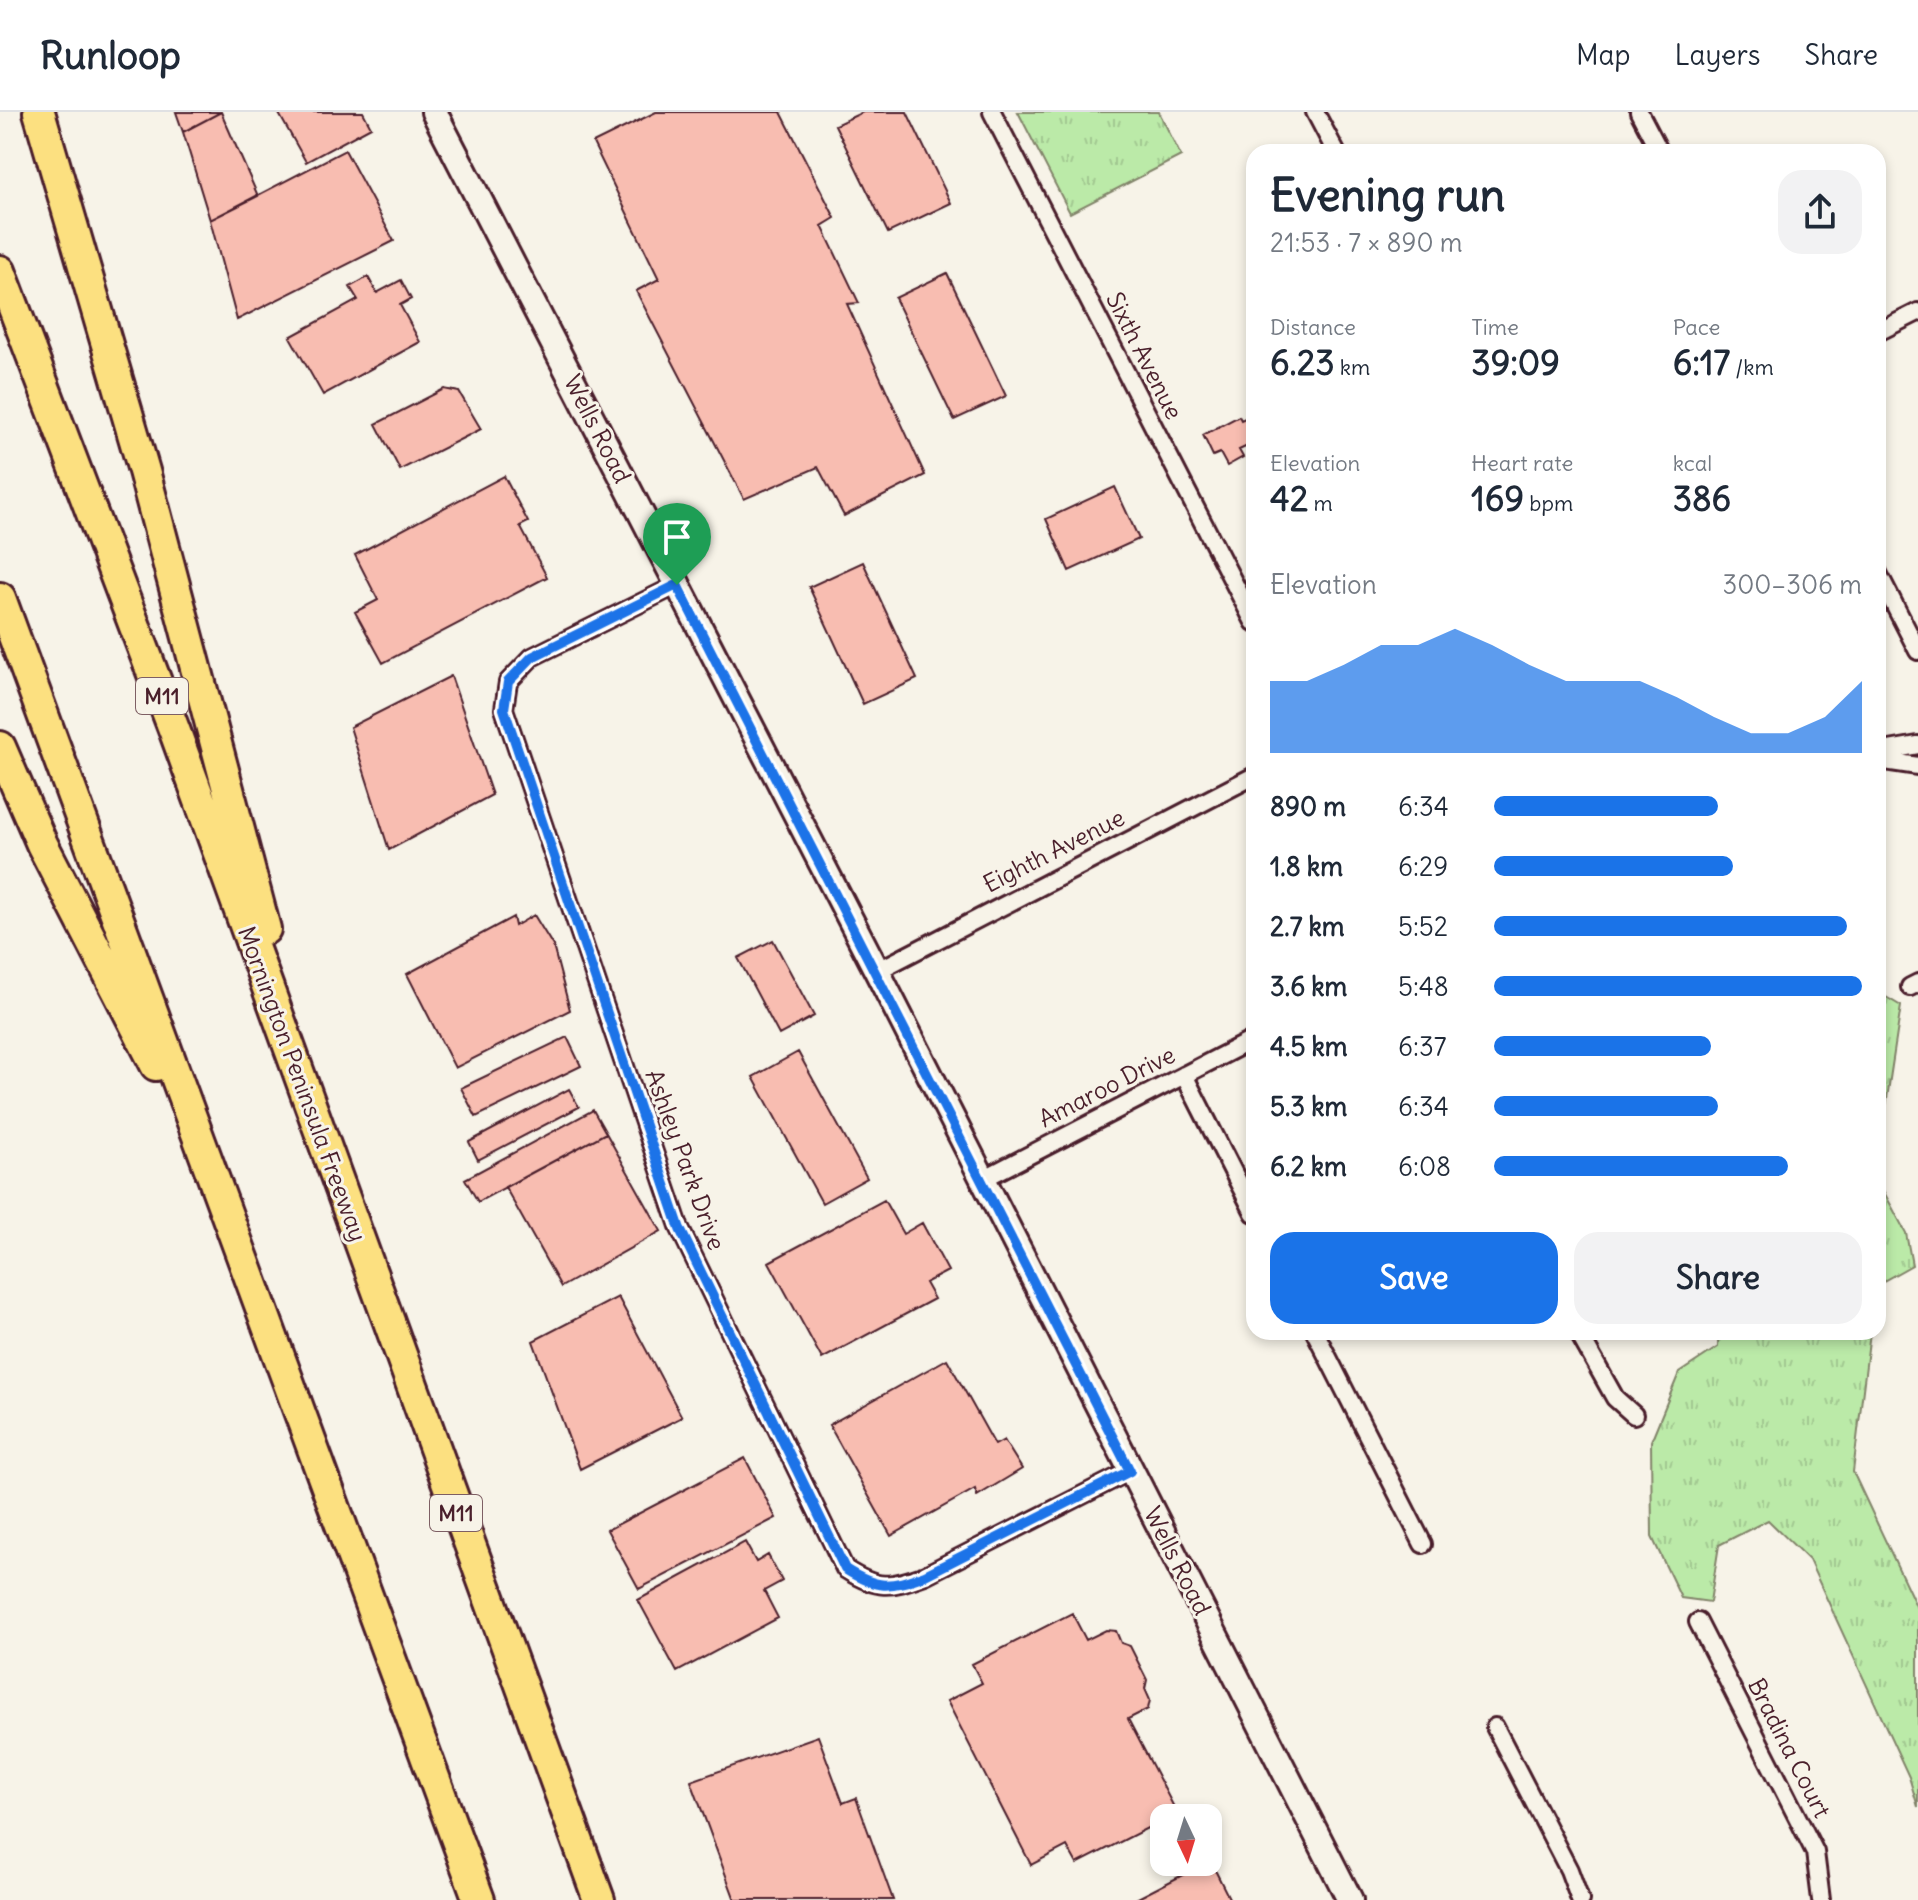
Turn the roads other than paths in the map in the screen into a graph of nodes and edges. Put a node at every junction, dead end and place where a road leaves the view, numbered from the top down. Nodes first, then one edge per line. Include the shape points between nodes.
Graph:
1 (39, 112) edge
2 (434, 112) edge
3 (992, 112) edge
4 (1315, 112) edge
5 (1639, 112) edge
6 (1332, 144) edge
7 (1656, 144) edge
8 (0, 271) edge
9 (1918, 312) edge
10 (1886, 328) edge
11 (677, 585) junction
12 (1886, 589) edge
13 (0, 598) edge
14 (1246, 606) edge
15 (1918, 651) edge
16 (1918, 745) edge
17 (0, 747) edge
18 (1886, 751) edge
19 (1886, 761) edge
20 (1918, 766) edge
21 (1246, 780) edge
22 (877, 971) junction
23 (1246, 1043) edge
24 (1184, 1075) junction
25 (316, 1125) junction
26 (983, 1179) junction
27 (219, 1189) junction
28 (1246, 1197) edge
29 (1319, 1340) edge
30 (1582, 1340) edge
31 (1634, 1415) dead end
32 (1130, 1471) junction
33 (1423, 1544) dead end
34 (1698, 1622) dead end
35 (1495, 1727) dead end
36 (479, 1900) edge
37 (599, 1900) edge
38 (1350, 1900) edge
39 (1580, 1900) edge
40 (1821, 1900) edge

1 - 25 highway via 144,471
2 - 11 main road, Wells Road
3 - 14 street, Sixth Avenue
4 - 6 street
5 - 7 street
8 - 25 highway, Mornington Peninsula Freeway / M11 via 175,732
9 - 10 street
11 - 22 main road, Wells Road
11 - 32 street, Ashley Park Drive via 532,657 508,682 504,709 680,1229 845,1569 870,1585 895,1585 925,1575
12 - 15 street
13 - 27 highway
16 - 18 street
17 - 27 highway via 42,844
19 - 20 street
21 - 22 street, Eighth Avenue
22 - 26 main road, Wells Road
23 - 24 street, Amaroo Drive
24 - 26 street, Amaroo Drive
24 - 28 street
25 - 37 highway, Mornington Peninsula Freeway / M11
26 - 32 main road, Wells Road
27 - 36 highway
29 - 33 street
30 - 31 street via 1615,1398
32 - 38 main road, Wells Road
34 - 40 street, Bradina Court via 1815,1852
35 - 39 street

